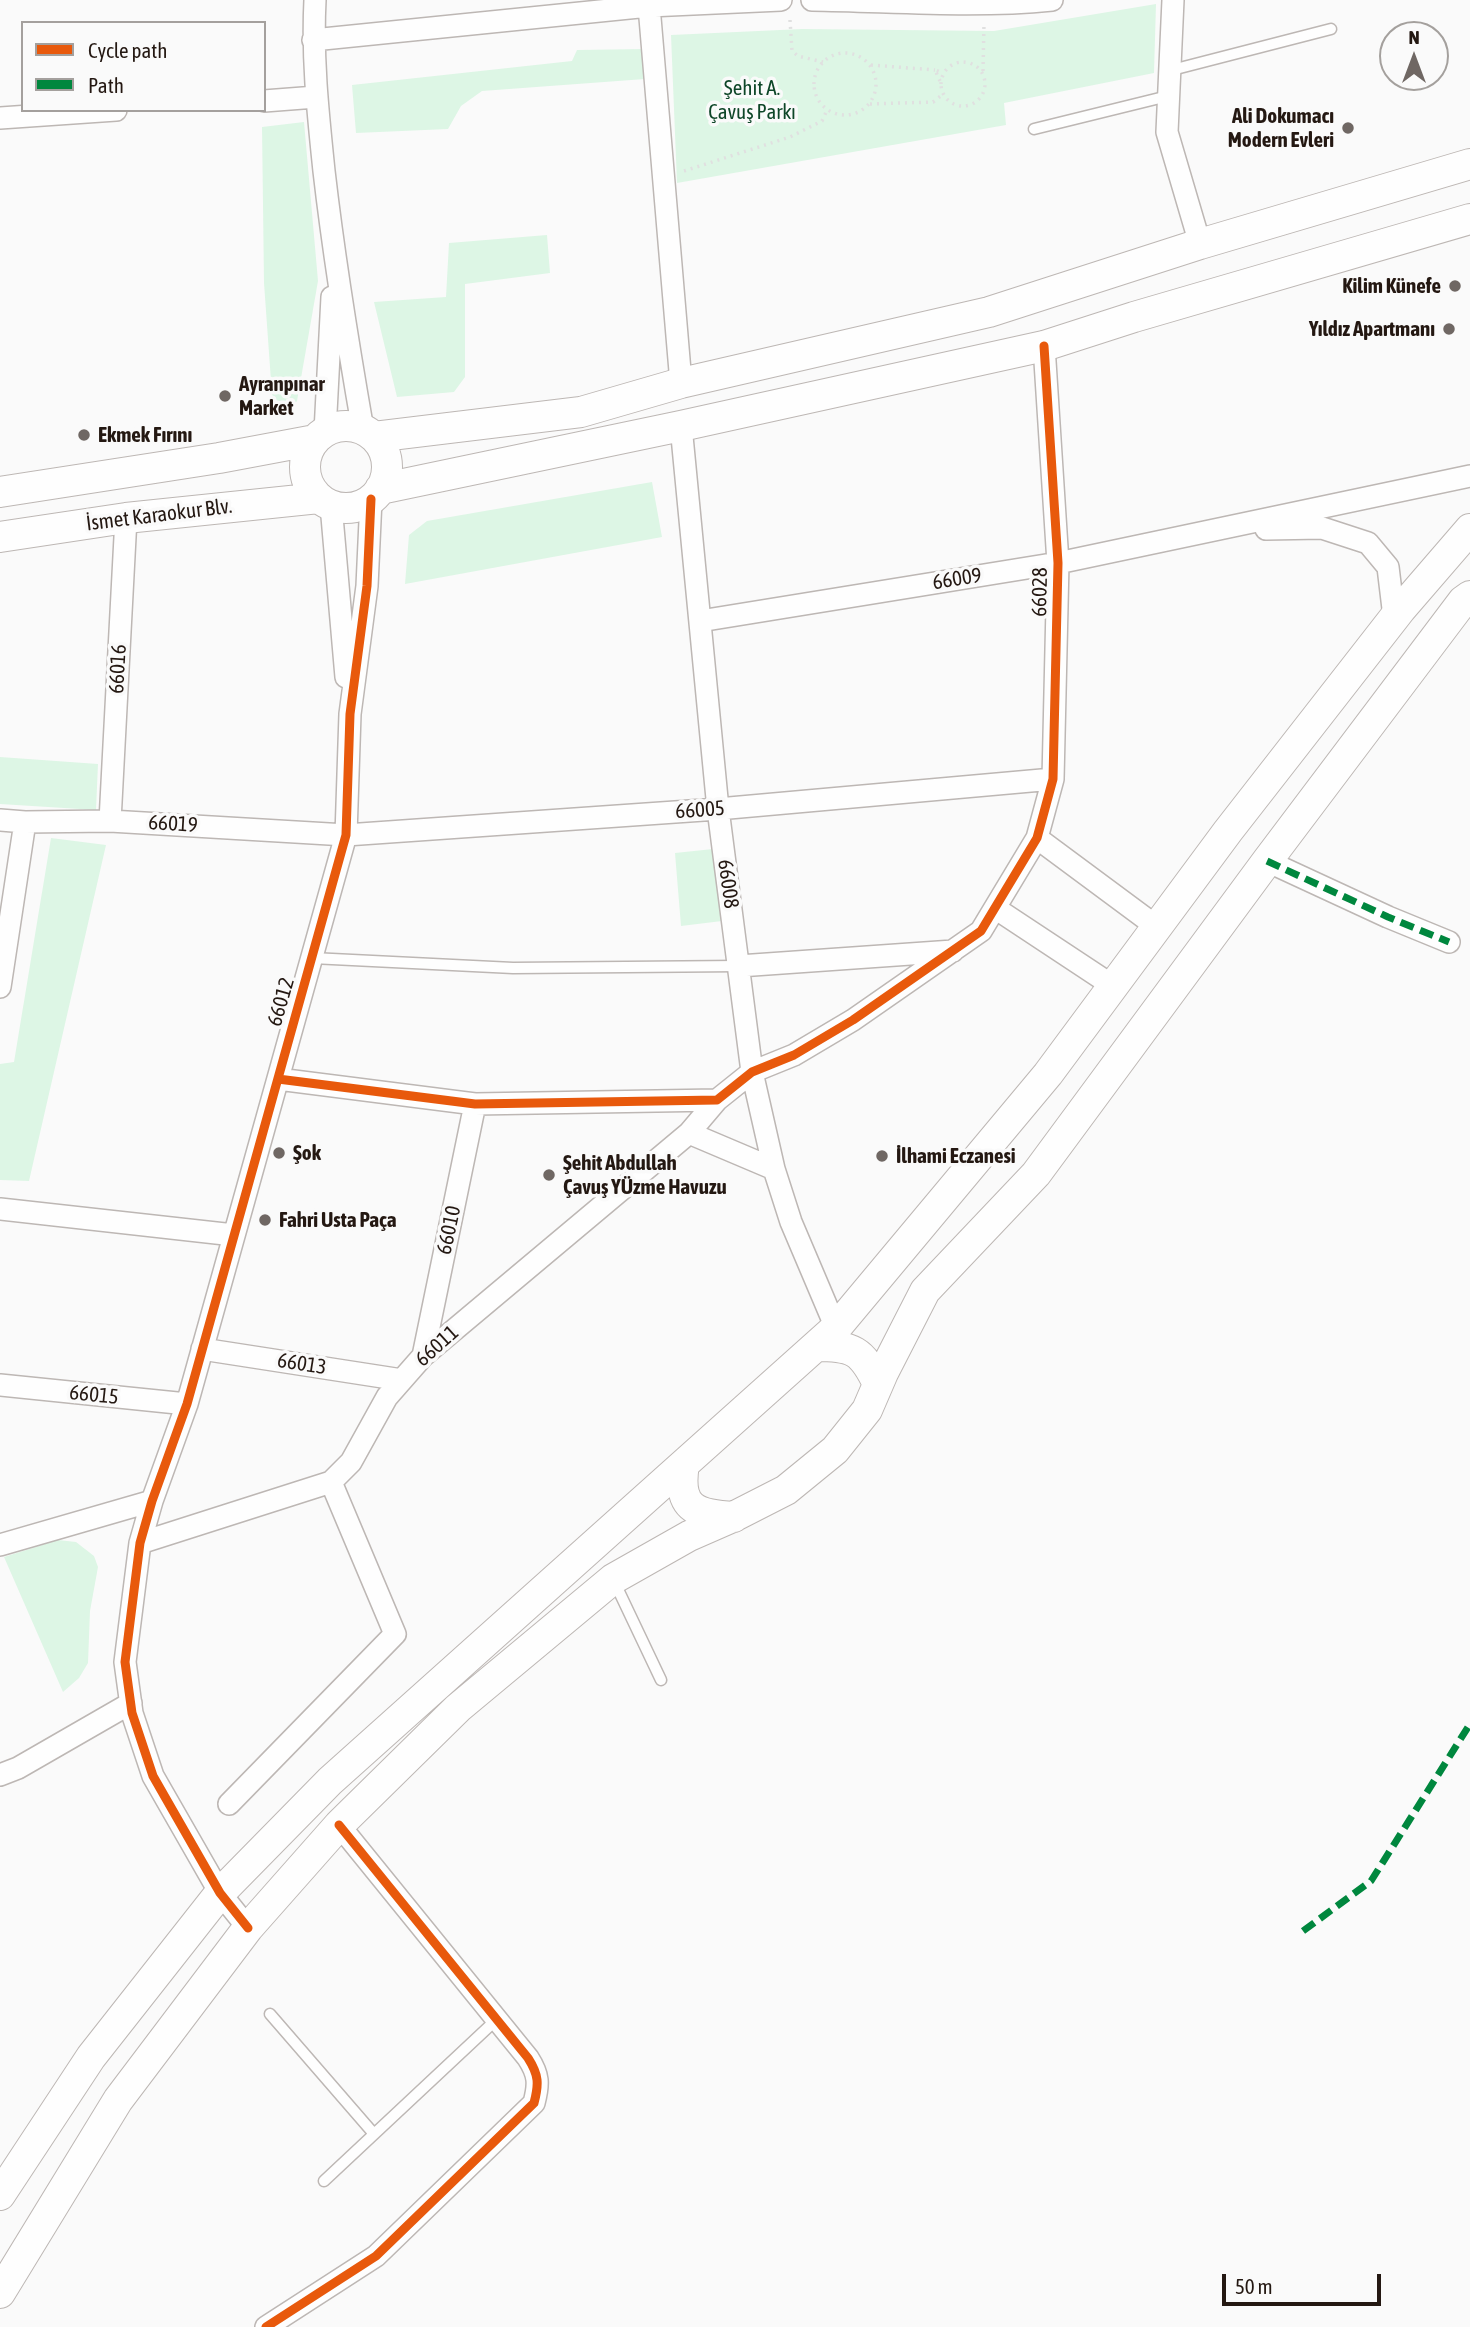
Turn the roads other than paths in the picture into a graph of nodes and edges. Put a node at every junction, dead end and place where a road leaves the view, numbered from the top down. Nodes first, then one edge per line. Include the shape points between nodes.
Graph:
1 (316, 0) edge
2 (812, 0) edge
3 (1052, 0) edge
4 (1172, 0) edge
5 (870, 1) edge
6 (1014, 2) edge
7 (649, 6) junction
8 (785, 6) edge
9 (557, 7) edge
10 (1331, 29) dead end
11 (313, 40) junction
12 (1168, 71) junction
13 (1168, 96) junction
14 (316, 97) junction
15 (266, 101) edge
16 (87, 112) edge
17 (0, 118) edge
18 (1034, 128) dead end
19 (1470, 164) edge
20 (1470, 219) edge
21 (1200, 244) junction
22 (334, 256) junction
23 (1044, 346) junction
24 (681, 383) junction
25 (681, 426) junction
26 (368, 433) junction
27 (320, 436) junction
28 (1470, 476) edge
29 (0, 492) edge
30 (376, 494) junction
31 (325, 501) junction
32 (126, 518) junction
33 (1470, 528) edge
34 (1212, 531) junction
35 (0, 537) edge
36 (1058, 563) junction
37 (1470, 596) edge
38 (1394, 617) junction
39 (700, 621) junction
40 (350, 714) junction
41 (1053, 779) junction
42 (718, 809) junction
43 (0, 820) edge
44 (110, 821) junction
45 (25, 822) junction
46 (346, 835) junction
47 (1037, 838) junction
48 (1267, 861) junction
49 (995, 908) junction
50 (1157, 927) junction
51 (1449, 942) dead end
52 (953, 951) junction
53 (312, 958) junction
54 (740, 966) junction
55 (1113, 986) junction
56 (0, 987) edge
57 (752, 1072) junction
58 (278, 1079) junction
59 (717, 1100) junction
60 (475, 1104) junction
61 (689, 1133) junction
62 (774, 1169) junction
63 (0, 1209) edge
64 (234, 1235) junction
65 (826, 1337) junction
66 (202, 1349) junction
67 (423, 1356) junction
68 (402, 1380) junction
69 (878, 1384) junction
70 (0, 1385) edge
71 (187, 1404) junction
72 (684, 1464) junction
73 (331, 1482) junction
74 (152, 1501) junction
75 (734, 1517) junction
76 (141, 1543) junction
77 (0, 1545) edge
78 (613, 1579) junction
79 (661, 1679) dead end
80 (131, 1703) junction
81 (0, 1774) edge
82 (229, 1804) dead end
83 (339, 1825) junction
84 (220, 1893) junction
85 (248, 1928) junction
86 (270, 2014) dead end
87 (496, 2020) junction
88 (374, 2134) junction
89 (324, 2181) dead end
90 (0, 2195) edge
91 (0, 2293) edge
92 (266, 2327) edge

1 - 11 street
2 - 5 street
3 - 6 street
4 - 12 street
5 - 6 street
7 - 8 street
7 - 9 street
7 - 24 street
9 - 11 street
10 - 12 lane
11 - 14 street
12 - 13 street
13 - 18 lane
13 - 21 street via 1167,132
14 - 15 street
14 - 22 street
16 - 17 street
19 - 21 main road
20 - 23 main road
21 - 24 main road via 989,312
22 - 26 street
22 - 27 street
23 - 25 main road
23 - 36 street, 66028
24 - 26 main road via 581,412
25 - 30 main road
25 - 39 street, 66008
26 - 27 main road via 350,426
26 - 30 main road via 382,448 386,461 386,476
27 - 29 main road via 219,458
27 - 31 main road via 308,450 305,463 310,488
28 - 34 street, 66009
30 - 31 main road via 359,506 345,508
30 - 40 street, 66012
31 - 32 main road, İsmet Karaokur Blv.
31 - 40 street, 66012
32 - 35 main road, İsmet Karaokur Blv.
32 - 44 street, 66016
33 - 38 main road
34 - 36 street, 66009
34 - 38 street, 66009 via 1322,528 1368,543 1388,567
36 - 39 street, 66009
36 - 41 street, 66028
37 - 48 main road
38 - 50 main road
39 - 42 street, 66008
40 - 46 street, 66012
41 - 42 street, 66005
41 - 47 street, 66028
42 - 46 street, 66005
42 - 54 street, 66008
43 - 45 street, 66019
44 - 45 street, 66019
44 - 46 street, 66019
45 - 56 street
46 - 53 street, 66012
47 - 49 street, 66028
47 - 50 street
48 - 51 street
48 - 69 main road via 1036,1174 925,1291
49 - 52 street, 66028 via 981,931
49 - 55 street
50 - 55 main road
52 - 54 street
52 - 57 street, 66011 via 853,1020 794,1055
53 - 54 lane via 513,968
53 - 58 street, 66012
54 - 57 street, 66008
55 - 65 main road via 1048,1074
57 - 59 street, 66011
57 - 62 street, 66008
58 - 60 street
58 - 64 street, 66012
59 - 60 street
59 - 61 street, 66011
60 - 67 street, 66010
61 - 62 street
61 - 67 street, 66011
62 - 65 street, 66008
63 - 64 street
64 - 66 street, 66012
65 - 69 main road via 860,1355
65 - 72 main road
66 - 68 street, 66013
66 - 71 street, 66012
67 - 68 street, 66011
68 - 73 street, 66011 via 387,1397 351,1462
69 - 75 main road via 867,1410 835,1450 786,1490
70 - 71 street, 66015
71 - 74 street, 66012
72 - 75 main road via 681,1483 691,1505 700,1513
72 - 84 main road via 330,1781
73 - 76 street
73 - 82 street via 395,1634
74 - 76 street, 66012
74 - 77 street
75 - 78 main road via 689,1536
76 - 80 street, 66012 via 125,1662
78 - 79 lane
78 - 83 main road via 458,1708
80 - 81 street
80 - 84 street, 66012 via 153,1776
83 - 85 main road
83 - 87 street
84 - 85 street, 66012
84 - 90 main road via 91,2057
85 - 91 main road via 118,2100
86 - 88 lane
87 - 88 lane
87 - 92 street via 537,2071 534,2104 376,2256
88 - 89 lane

